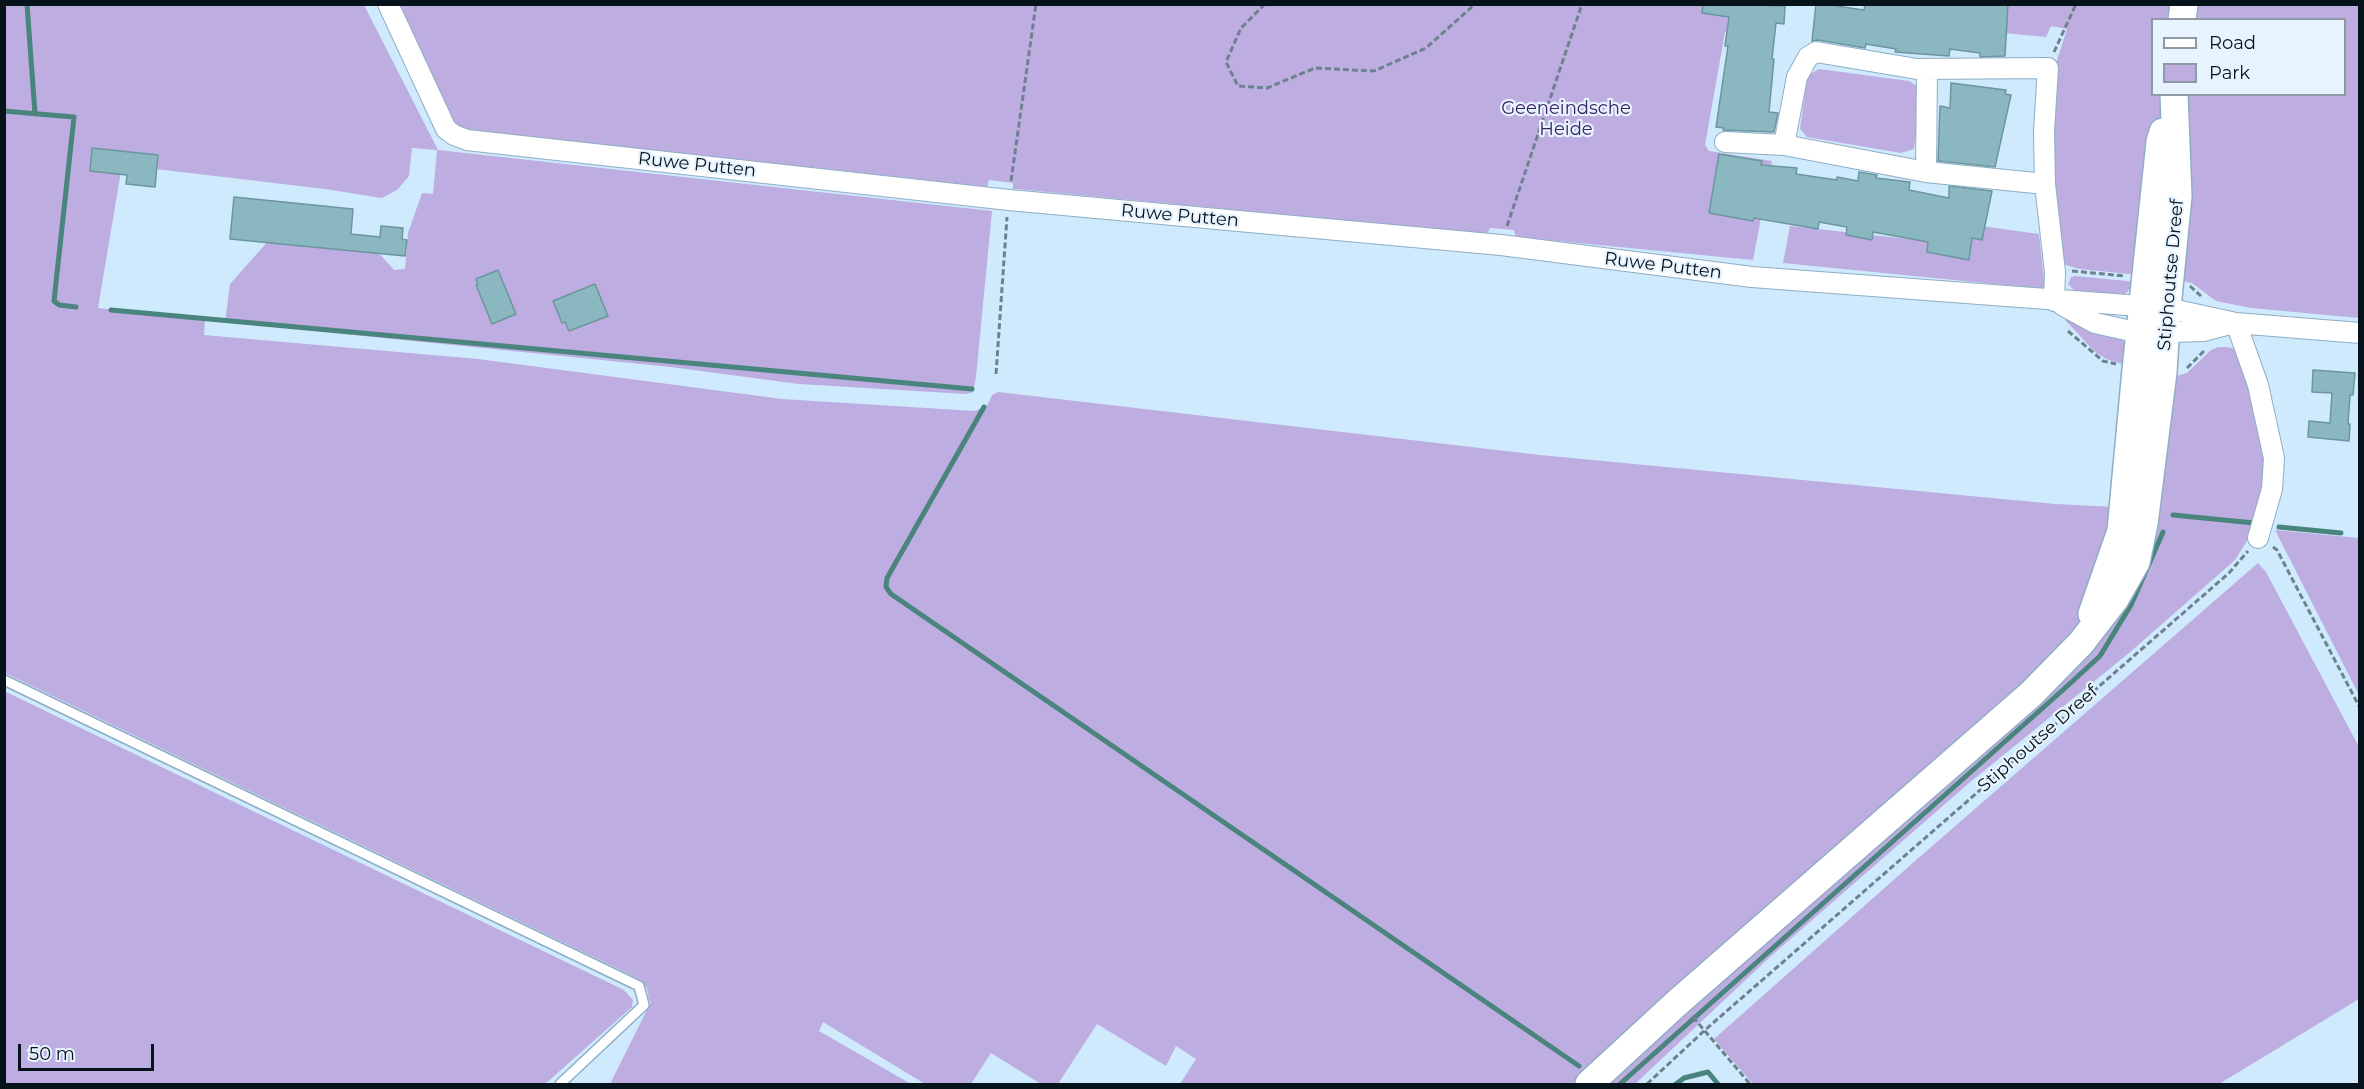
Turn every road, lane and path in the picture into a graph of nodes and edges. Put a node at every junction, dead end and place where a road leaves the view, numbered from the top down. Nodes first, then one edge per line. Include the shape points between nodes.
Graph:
1 (388, 4) edge
2 (824, 4) edge
3 (852, 4) edge
4 (1265, 4) edge
5 (1474, 4) edge
6 (1582, 4) edge
7 (2076, 4) edge
8 (2048, 68) junction
9 (1927, 69) junction
10 (2173, 100) edge
11 (1725, 142) dead end
12 (1784, 145) junction
13 (1926, 172) junction
14 (2045, 184) junction
15 (1501, 245) junction
16 (2054, 301) junction
17 (2154, 321) junction
18 (2236, 323) junction
19 (2360, 333) edge
20 (2258, 538) junction
21 (4, 680) edge
22 (2360, 708) edge
23 (1678, 1002) junction
24 (1705, 1030) junction
25 (560, 1084) edge
26 (1588, 1084) edge
27 (1647, 1084) edge
28 (1750, 1084) edge

1 - 15 street, Ruwe Putten via 446,129 467,140 1020,201
2 - 3 path
4 - 5 path via 1241,28 1226,62 1238,86 1267,88 1315,68 1374,71 1426,48
6 - 15 path
7 - 8 path
8 - 9 street
8 - 14 street
9 - 12 street via 1816,52 1808,57 1797,77
9 - 13 street
10 - 17 main road, Stiphoutse Dreef via 2160,142
11 - 12 street
12 - 13 street
13 - 14 street
14 - 16 street via 2055,272
15 - 16 street, Ruwe Putten via 1752,277
16 - 17 street, Ruwe Putten
17 - 18 street, Ruwe Putten via 2203,331
17 - 23 main road, Stiphoutse Dreef via 2163,372 2144,524 2136,562 2115,599 2081,643 2031,694
18 - 19 street, Ruwe Putten
18 - 20 street via 2258,385 2274,459 2272,489
20 - 22 path via 2277,550
20 - 24 path, Stiphoutse Dreef via 2229,573
21 - 25 lane via 639,986 644,1005
23 - 24 path
23 - 26 main road, Stiphoutse Dreef
24 - 27 path, Stiphoutse Dreef
24 - 28 path

